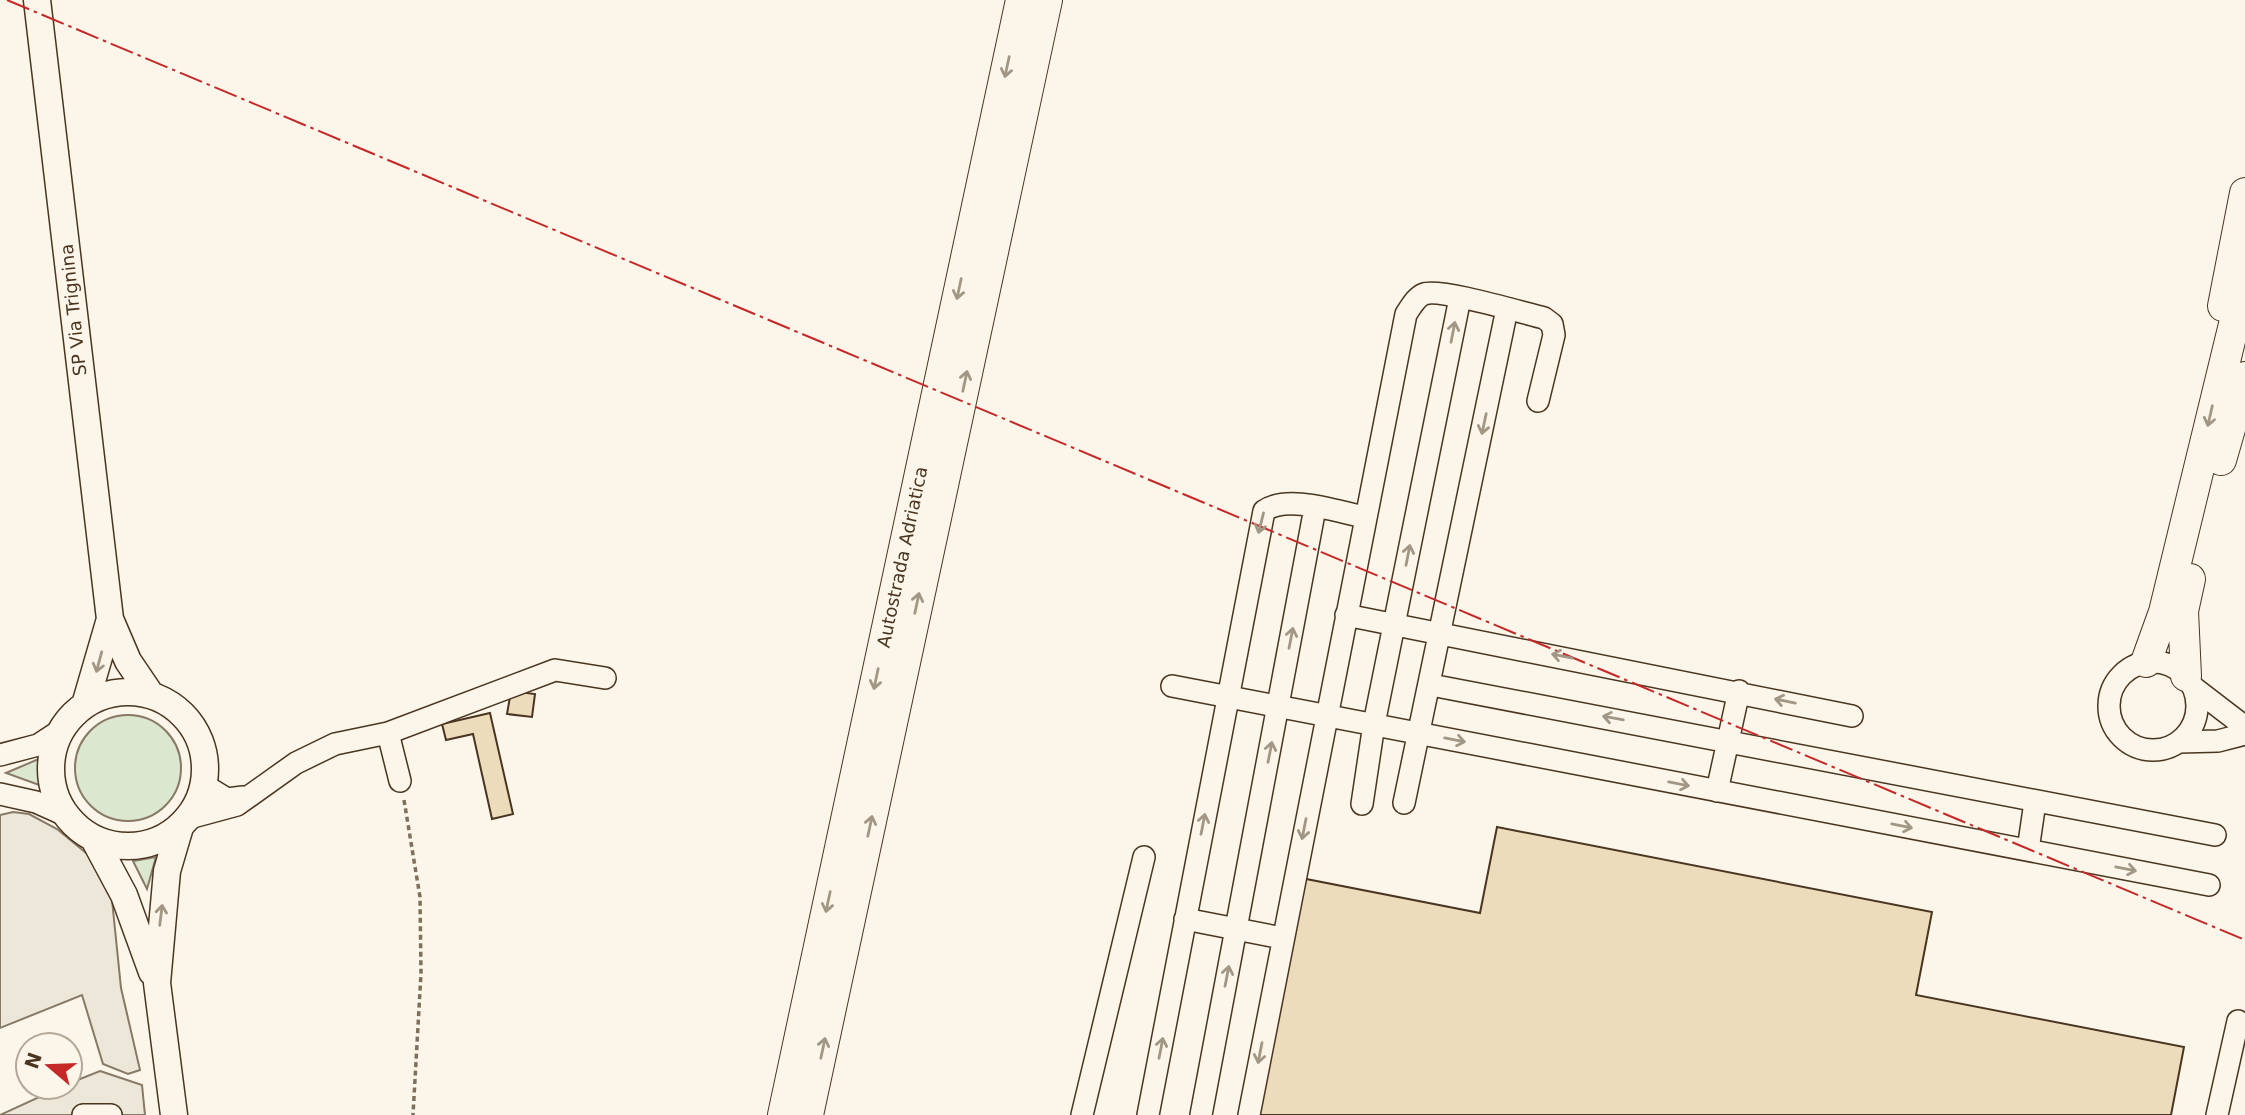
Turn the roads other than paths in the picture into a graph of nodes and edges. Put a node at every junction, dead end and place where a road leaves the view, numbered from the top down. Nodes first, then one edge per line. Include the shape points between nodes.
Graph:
1 (37, 0) edge
2 (1021, 0) edge
3 (1047, 0) edge
4 (2245, 193) edge
5 (2245, 279) edge
6 (1460, 298) junction
7 (1507, 309) junction
8 (2234, 370) edge
9 (1538, 401) dead end
10 (1315, 508) junction
11 (1365, 517) junction
12 (1346, 615) junction
13 (110, 619) junction
14 (1394, 622) junction
15 (1441, 631) junction
16 (2146, 662) junction
17 (605, 678) dead end
18 (2189, 682) junction
19 (1431, 685) junction
20 (1172, 686) dead end
21 (1739, 691) junction
22 (151, 695) junction
23 (1227, 696) junction
24 (85, 705) junction
25 (1279, 705) junction
26 (1326, 714) junction
27 (1852, 716) dead end
28 (1374, 724) junction
29 (2245, 727) edge
30 (61, 730) junction
31 (388, 733) junction
32 (1421, 733) junction
33 (2245, 734) edge
34 (1728, 740) junction
35 (2179, 742) junction
36 (0, 756) edge
37 (400, 781) road end
38 (204, 785) junction
39 (261, 789) junction
40 (1717, 791) junction
41 (2, 796) edge
42 (2035, 802) junction
43 (1404, 803) dead end
44 (1362, 804) dead end
45 (65, 815) junction
46 (184, 823) junction
47 (2215, 835) dead end
48 (94, 839) junction
49 (2028, 850) junction
50 (1144, 857) dead end
51 (2209, 885) dead end
52 (1185, 919) junction
53 (1236, 928) junction
54 (1282, 938) junction
55 (156, 984) junction
56 (2238, 1021) dead end
57 (83, 1115) edge
58 (111, 1115) edge
59 (174, 1115) edge
60 (783, 1115) edge
61 (808, 1115) edge
62 (1082, 1115) edge
63 (1148, 1115) edge
64 (1200, 1115) edge
65 (1249, 1115) edge
66 (2217, 1115) edge

1 - 13 main road, SP Via Trignina
2 -> 60 highway, Autostrada Adriatica
61 -> 3 highway, Autostrada Adriatica
4 - 8 highway via 2226,283
5 - 8 highway
6 - 7 street
6 - 11 street via 1425,293 1406,314
14 -> 6 street
7 - 9 street via 1552,324 1554,335
7 -> 15 street
8 -> 16 highway
8 - 18 highway via 2230,421 2183,611
10 - 11 street
10 -> 23 street via 1288,502 1274,503 1264,511
25 -> 10 street
11 - 12 street
12 - 14 street
12 - 26 street
13 - 22 main road, SP Via Trignina via 128,661
13 -> 24 main road, SP Via Trignina
14 - 15 street
14 - 28 street
15 - 19 street
21 -> 15 street
16 - 18 street via 2160,662
16 - 35 street via 2126,671 2113,688 2109,709 2115,729 2125,740 2152,750
17 - 31 street via 555,670
18 - 29 street
18 - 35 street via 2197,711
19 - 32 street
34 -> 19 street
20 - 23 street
27 -> 21 street
21 - 34 street
22 - 24 main road, SP Via Trignina via 117,692
22 - 38 main road, SP Via Trignina via 189,720 206,762
23 - 25 street
52 -> 23 street
24 - 30 main road, SP Via Trignina
25 - 26 street
53 -> 25 street
26 - 28 street
26 -> 54 street
28 - 32 street
28 - 44 street
30 - 36 street via 38,745
30 - 45 main road, SP Via Trignina via 51,773
31 - 37 street
31 - 39 street via 335,744 296,763
32 -> 40 street
32 - 43 street
33 - 35 street via 2218,741
34 - 40 street
34 - 42 street
38 - 39 street via 228,799
38 - 46 main road, SP Via Trignina
39 - 46 street via 237,805
40 -> 49 street
41 - 45 street via 36,802
42 - 47 street
42 - 49 street
45 - 48 main road, SP Via Trignina
46 - 48 main road, SP Via Trignina via 153,843 124,847
55 -> 46 main road, SP Via Trignina via 167,871
48 - 55 main road, SP Via Trignina via 124,895
49 -> 51 street
50 - 62 street
52 - 53 street
63 -> 52 street
53 - 54 street
64 -> 53 street
54 -> 65 street
55 - 59 main road, SP Via Trignina
56 - 66 street
57 - 58 street

